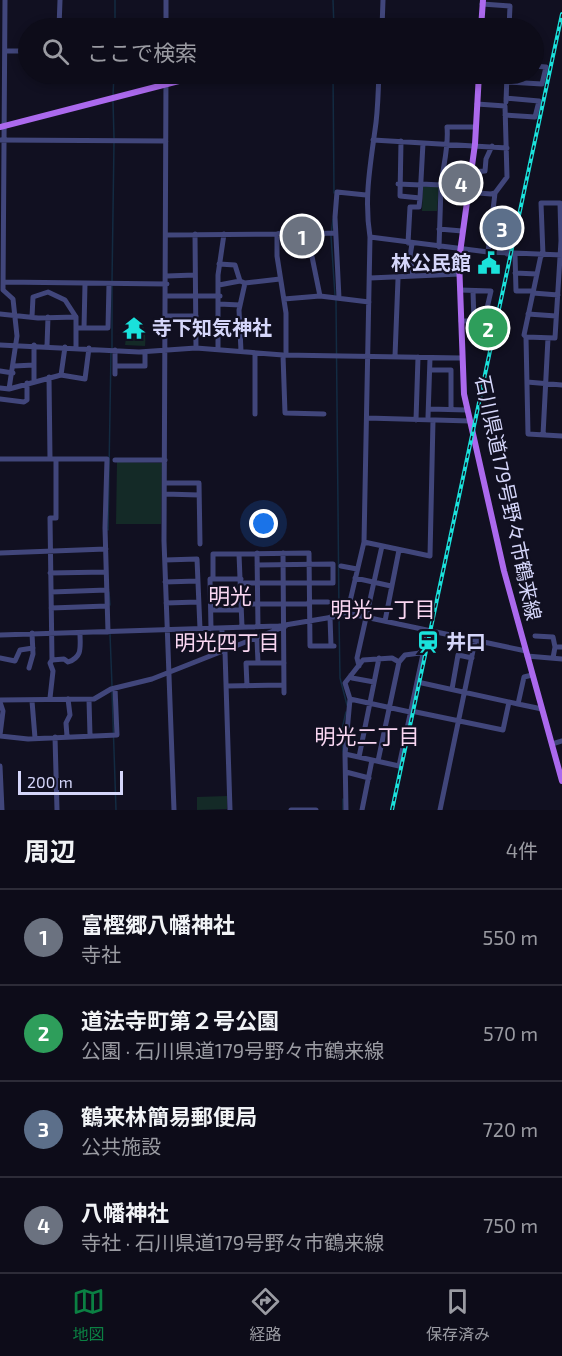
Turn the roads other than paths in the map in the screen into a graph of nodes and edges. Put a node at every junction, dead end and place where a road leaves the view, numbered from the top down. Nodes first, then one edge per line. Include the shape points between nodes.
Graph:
1 (60, 0) edge
2 (166, 0) edge
3 (383, 0) edge
4 (3, 1) edge
5 (482, 2) edge
6 (59, 18) edge
7 (166, 18) edge
8 (382, 18) edge
9 (481, 18) edge
10 (509, 18) edge
11 (5, 51) junction
12 (18, 51) edge
13 (166, 84) joint
14 (378, 84) edge
15 (478, 84) edge
16 (507, 84) edge
17 (506, 98) junction
18 (477, 104) junction
19 (505, 106) junction
20 (505, 115) junction
21 (2, 127) edge
22 (476, 127) junction
23 (2, 140) edge
24 (373, 140) junction
25 (166, 141) junction
26 (401, 141) junction
27 (423, 143) junction
28 (448, 144) junction
29 (475, 144) junction
30 (492, 146) junction
31 (507, 148) junction
32 (473, 157) junction
33 (486, 159) junction
34 (470, 172) junction
35 (398, 184) junction
36 (421, 185) junction
37 (441, 188) junction
38 (467, 191) junction
39 (495, 193) junction
40 (366, 195) junction
41 (420, 198) junction
42 (511, 225) dead end
43 (439, 229) junction
44 (462, 231) junction
45 (333, 233) junction
46 (195, 234) junction
47 (224, 234) junction
48 (277, 234) junction
49 (308, 234) junction
50 (167, 235) junction
51 (370, 237) junction
52 (410, 243) junction
53 (439, 247) junction
54 (459, 250) junction
55 (488, 252) junction
56 (507, 254) junction
57 (515, 254) junction
58 (542, 255) junction
59 (561, 255) edge
60 (219, 264) junction
61 (515, 273) junction
62 (459, 274) junction
63 (537, 274) junction
64 (195, 275) junction
65 (167, 276) junction
66 (413, 276) junction
67 (370, 278) junction
68 (280, 279) junction
69 (398, 279) junction
70 (3, 282) junction
71 (243, 282) junction
72 (55, 283) junction
73 (85, 284) junction
74 (111, 284) junction
75 (167, 284) junction
76 (219, 285) junction
77 (1, 290) edge
78 (460, 290) junction
79 (473, 291) junction
80 (533, 292) junction
81 (55, 295) junction
82 (558, 295) junction
83 (167, 296) junction
84 (195, 296) junction
85 (220, 296) junction
86 (320, 296) junction
87 (284, 298) junction
88 (336, 298) junction
89 (369, 302) junction
90 (219, 304) junction
91 (240, 305) junction
92 (0, 314) edge
93 (528, 314) junction
94 (15, 315) junction
95 (167, 316) junction
96 (196, 316) junction
97 (556, 316) junction
98 (32, 317) junction
99 (48, 317) junction
100 (76, 317) junction
101 (461, 321) junction
102 (474, 321) junction
103 (76, 328) junction
104 (84, 328) junction
105 (526, 337) junction
106 (548, 338) junction
107 (555, 338) junction
108 (562, 338) edge
109 (16, 344) junction
110 (0, 345) edge
111 (34, 345) junction
112 (47, 346) junction
113 (65, 347) junction
114 (76, 347) junction
115 (89, 348) junction
116 (196, 348) junction
117 (166, 349) junction
118 (219, 349) junction
119 (112, 350) junction
120 (242, 351) junction
121 (145, 352) junction
122 (255, 353) junction
123 (284, 354) junction
124 (368, 356) junction
125 (395, 356) junction
126 (418, 357) junction
127 (430, 358) junction
128 (462, 358) junction
129 (34, 365) junction
130 (14, 366) junction
131 (115, 366) junction
132 (430, 370) junction
133 (0, 371) edge
134 (13, 373) junction
135 (115, 374) dead end
136 (61, 375) junction
137 (49, 377) junction
138 (34, 381) junction
139 (527, 382) junction
140 (27, 383) junction
141 (546, 384) junction
142 (562, 385) edge
143 (0, 388) edge
144 (9, 388) junction
145 (0, 399) edge
146 (429, 409) junction
147 (451, 409) junction
148 (467, 410) junction
149 (255, 414) dead end
150 (324, 414) dead end
151 (367, 418) junction
152 (430, 418) junction
153 (416, 420) junction
154 (470, 421) junction
155 (518, 434) dead end
156 (528, 434) junction
157 (543, 435) junction
158 (562, 436) edge
159 (0, 459) edge
160 (53, 459) junction
161 (115, 460) dead end
162 (165, 460) junction
163 (165, 483) junction
164 (165, 494) junction
165 (199, 495) junction
166 (364, 542) junction
167 (200, 544) dead end
168 (381, 546) junction
169 (105, 549) junction
170 (399, 550) junction
171 (50, 551) junction
172 (0, 553) edge
173 (257, 553) junction
174 (283, 553) junction
175 (239, 554) junction
176 (165, 560) junction
177 (309, 564) junction
178 (257, 565) junction
179 (283, 565) junction
180 (341, 566) dead end
181 (357, 569) junction
182 (106, 572) junction
183 (50, 573) junction
184 (355, 578) junction
185 (213, 579) junction
186 (197, 581) junction
187 (242, 581) junction
188 (165, 582) junction
189 (374, 582) junction
190 (257, 583) junction
191 (283, 583) junction
192 (309, 583) junction
193 (391, 586) junction
194 (107, 591) junction
195 (51, 592) junction
196 (241, 594) junction
197 (211, 595) junction
198 (198, 602) junction
199 (327, 602) dead end
200 (166, 603) junction
201 (309, 603) junction
202 (258, 604) junction
203 (284, 604) junction
204 (108, 606) junction
205 (241, 607) junction
206 (51, 608) junction
207 (211, 610) junction
208 (342, 615) junction
209 (330, 617) junction
210 (365, 617) junction
211 (310, 620) junction
212 (385, 621) junction
213 (285, 626) junction
214 (242, 627) junction
215 (258, 627) junction
216 (222, 628) junction
217 (200, 629) junction
218 (211, 629) junction
219 (167, 630) junction
220 (425, 630) junction
221 (109, 632) junction
222 (32, 633) junction
223 (52, 633) junction
224 (80, 633) junction
225 (0, 635) edge
226 (535, 636) dead end
227 (257, 639) junction
228 (475, 641) junction
229 (555, 646) junction
230 (562, 647) edge
231 (33, 648) junction
232 (224, 651) junction
233 (420, 653) junction
234 (526, 654) junction
235 (0, 658) edge
236 (379, 658) junction
237 (472, 658) junction
238 (553, 658) junction
239 (562, 659) edge
240 (52, 660) junction
241 (399, 662) junction
242 (258, 663) junction
243 (284, 663) junction
244 (358, 666) junction
245 (29, 668) dead end
246 (169, 673) junction
247 (351, 675) junction
248 (532, 675) junction
249 (374, 682) junction
250 (422, 682) dead end
251 (283, 685) junction
252 (226, 686) junction
253 (247, 686) junction
254 (113, 688) junction
255 (452, 689) junction
256 (465, 692) junction
257 (284, 693) dead end
258 (50, 698) junction
259 (68, 699) junction
260 (350, 699) junction
261 (32, 700) junction
262 (89, 700) junction
263 (0, 701) edge
264 (510, 702) junction
265 (370, 704) junction
266 (518, 704) junction
267 (389, 708) junction
268 (542, 709) junction
269 (413, 712) junction
270 (459, 721) junction
271 (90, 735) junction
272 (0, 736) edge
273 (67, 736) junction
274 (56, 737) junction
275 (35, 738) junction
276 (562, 741) edge
277 (552, 744) junction
278 (345, 754) junction
279 (359, 757) junction
280 (375, 761) junction
281 (0, 766) edge
282 (346, 772) junction
283 (369, 778) junction
284 (562, 781) edge
285 (2, 810) edge
286 (57, 810) edge
287 (174, 810) edge
288 (230, 810) edge
289 (291, 810) edge
290 (316, 810) edge
291 (346, 810) edge
292 (362, 810) edge
293 (440, 810) edge

1 - 6 street
2 - 7 street
3 - 8 street
4 - 11 street
5 - 9 main road
5 - 10 street via 510,6
11 - 12 street
11 - 21 street
13 - 21 main road
13 - 25 street
14 - 24 street
15 - 18 main road, 石川県道179号野々市鶴来線
16 - 17 street
17 - 19 street
17 - 20 street via 539,101 536,117
18 - 19 street
18 - 22 main road, 石川県道179号野々市鶴来線
19 - 20 street
20 - 31 street
21 - 23 street
22 - 28 street via 447,127
22 - 29 main road, 石川県道179号野々市鶴来線
23 - 25 street
23 - 70 street
24 - 26 street
24 - 40 street
25 - 50 street
26 - 27 street
26 - 35 street
27 - 28 street
27 - 36 street
28 - 29 street
28 - 37 street
29 - 30 street
29 - 32 main road, 石川県道179号野々市鶴来線
30 - 31 street
30 - 33 street
31 - 39 street via 507,177
32 - 33 street
32 - 34 main road, 石川県道179号野々市鶴来線
33 - 34 street via 484,171
34 - 38 main road, 石川県道179号野々市鶴来線
35 - 36 street
35 - 41 street via 400,196
36 - 37 street
36 - 41 street
37 - 38 street
37 - 43 street
38 - 39 street
38 - 44 main road, 石川県道179号野々市鶴来線
39 - 55 street
40 - 45 street via 337,192
40 - 51 street
41 - 52 street via 419,207 410,207
42 - 56 street
43 - 44 street
43 - 53 street
44 - 54 main road, 石川県道179号野々市鶴来線
45 - 49 street
45 - 88 street
46 - 47 street
46 - 50 street
46 - 64 street
47 - 48 street
47 - 60 street
48 - 49 street via 303,228
48 - 68 street
49 - 86 street
50 - 65 street
51 - 52 street
51 - 67 street
52 - 53 street
52 - 66 street
53 - 54 street
54 - 55 street
54 - 62 main road, 石川県道179号野々市鶴来線
55 - 56 street
56 - 57 street
57 - 58 street
57 - 61 street
58 - 59 street
58 - 59 street via 541,203 560,203
58 - 63 street
59 - 82 street
60 - 71 street via 235,265
60 - 76 street
61 - 63 street
61 - 80 street via 516,291
62 - 66 street
62 - 78 main road, 石川県道179号野々市鶴来線
63 - 80 street
64 - 65 street
64 - 84 street
65 - 75 street
66 - 69 street
67 - 69 street
67 - 89 street
68 - 71 street
68 - 87 street
69 - 125 street
70 - 72 street
70 - 77 street
71 - 76 street
71 - 91 street
72 - 73 street
72 - 81 street
73 - 74 street
73 - 104 street
74 - 75 street
74 - 104 street via 108,328
75 - 83 street
76 - 85 street
77 - 94 street via 13,298
78 - 79 street
78 - 101 main road, 石川県道179号野々市鶴来線
79 - 102 street
79 - 102 street via 491,291 484,321
80 - 82 street
80 - 93 street
81 - 98 street via 48,292 33,297
81 - 100 street via 65,300
82 - 97 street
83 - 84 street
83 - 95 street
84 - 85 street
84 - 96 street
85 - 90 street
86 - 87 street
86 - 88 street
87 - 123 street
88 - 89 street
89 - 124 street
90 - 91 street
90 - 118 street
91 - 120 street
92 - 94 street
93 - 97 street
93 - 105 street
94 - 98 street
94 - 109 street
95 - 96 street
95 - 117 street
96 - 116 street
97 - 107 street
98 - 99 street
99 - 100 street
99 - 112 street
100 - 103 street
101 - 102 street
101 - 128 main road, 石川県道179号野々市鶴来線
103 - 104 street
103 - 114 street
105 - 106 street
105 - 139 street
106 - 107 street
106 - 141 street
107 - 108 street
109 - 110 street
109 - 111 street
109 - 130 street
111 - 112 street
111 - 129 street
112 - 113 street
113 - 114 street
113 - 136 street
114 - 115 street
115 - 119 street
115 - 136 street via 85,379
116 - 117 street
116 - 118 street
117 - 121 street
117 - 162 street
118 - 120 street
119 - 121 street
119 - 131 street
120 - 122 street
121 - 131 street via 145,366
122 - 123 street
122 - 149 street
123 - 124 street
123 - 150 street via 285,413
124 - 125 street
124 - 151 street
125 - 126 street
126 - 127 street
126 - 153 street
127 - 128 street
127 - 132 street
128 - 148 main road, 石川県道179号野々市鶴来線
129 - 130 street
129 - 138 street
130 - 134 street
131 - 135 street
132 - 146 street
132 - 147 street via 452,370
133 - 134 street
134 - 144 street
136 - 137 street
137 - 138 street
137 - 160 street
138 - 140 street
139 - 141 street
139 - 156 street
140 - 144 street
140 - 145 street via 24,402
141 - 142 street
141 - 157 street
143 - 144 street
146 - 147 street
146 - 152 street
147 - 148 street
148 - 154 main road, 石川県道179号野々市鶴来線
151 - 153 street
151 - 166 street
152 - 153 street
152 - 154 street
152 - 170 street via 430,556
154 - 234 main road, 石川県道179号野々市鶴来線
155 - 156 street
156 - 157 street
157 - 158 street
159 - 160 street
160 - 169 street via 107,459
160 - 171 street via 56,518 50,519
161 - 162 street
162 - 163 street
163 - 164 street
163 - 165 street via 199,483
164 - 165 street
164 - 176 street
165 - 167 street
166 - 168 street
166 - 181 street
168 - 170 street
168 - 189 street
169 - 171 street
169 - 182 street
170 - 193 street
171 - 172 street
171 - 183 street
173 - 174 street
173 - 175 street
173 - 178 street
174 - 177 street via 309,553
174 - 179 street
175 - 185 street via 213,554
175 - 187 street
176 - 186 street via 197,559
176 - 188 street
177 - 179 street
177 - 192 street
177 - 192 street via 333,564 333,583
178 - 179 street
178 - 190 street
179 - 191 street
180 - 181 street
181 - 184 street
182 - 183 street
182 - 194 street
183 - 195 street
184 - 189 street
184 - 208 street
185 - 187 street
185 - 197 street
186 - 188 street
186 - 198 street
187 - 190 street
187 - 196 street
188 - 200 street
189 - 193 street
189 - 210 street
190 - 191 street
190 - 202 street
191 - 192 street
191 - 203 street
192 - 201 street
193 - 212 street
194 - 195 street
194 - 204 street
195 - 206 street
196 - 197 street
196 - 205 street
197 - 207 street
198 - 200 street
198 - 217 street
199 - 201 street
200 - 219 street
201 - 203 street
201 - 211 street
202 - 203 street
202 - 205 street
202 - 215 street
203 - 213 street
204 - 206 street
204 - 221 street
205 - 207 street
205 - 214 street
206 - 223 street
207 - 218 street
208 - 209 street
208 - 210 street
209 - 211 street
209 - 211 street via 332,646 310,646
210 - 212 street
210 - 244 street
211 - 213 street
212 - 220 street
213 - 215 street
213 - 227 street
213 - 243 street
214 - 215 street
214 - 216 street
216 - 218 street
216 - 232 street
217 - 218 street
217 - 219 street
219 - 221 street
219 - 246 street
220 - 228 street
220 - 233 street
221 - 224 street
222 - 223 street
222 - 225 street
222 - 231 street
223 - 224 street
223 - 240 street
224 - 240 street via 77,659
226 - 229 street via 553,638
227 - 232 street
227 - 242 street
228 - 234 street
228 - 237 street
229 - 230 street
229 - 238 street
231 - 235 street via 20,650 15,661
231 - 245 street
232 - 246 street
232 - 252 street
233 - 241 street via 405,656
233 - 269 street via 423,654
234 - 238 street
234 - 248 main road, 石川県道179号野々市鶴来線
236 - 241 street
236 - 244 street via 363,660
236 - 249 street
237 - 255 street via 458,655
237 - 256 street
238 - 239 street
240 - 258 street
241 - 267 street
242 - 243 street
242 - 253 street via 246,663
243 - 251 street
244 - 247 street
246 - 254 street
246 - 287 street
247 - 249 street
247 - 260 street via 345,683
248 - 266 street via 524,677
248 - 268 main road, 石川県道179号野々市鶴来線
249 - 265 street
250 - 255 street
251 - 253 street
251 - 257 street
252 - 253 street
252 - 288 street
254 - 262 street
254 - 271 street via 114,735
255 - 256 street
256 - 264 street
256 - 270 street
258 - 259 street
258 - 261 street
259 - 262 street
259 - 273 street
260 - 265 street
260 - 278 street
261 - 263 street
261 - 275 street
262 - 271 street
263 - 272 street
264 - 266 street
264 - 270 street via 503,730
265 - 267 street
265 - 279 street
266 - 268 street
267 - 269 street
267 - 280 street
268 - 277 main road, 石川県道179号野々市鶴来線
269 - 270 street
269 - 280 street via 399,766
270 - 293 street
271 - 273 street
272 - 275 street
273 - 274 street
274 - 275 street
274 - 286 street
276 - 277 street
277 - 284 main road, 石川県道179号野々市鶴来線
278 - 279 street
278 - 282 street
279 - 280 street
280 - 283 street
281 - 285 street
282 - 283 street
282 - 291 street
283 - 292 street
289 - 290 street

